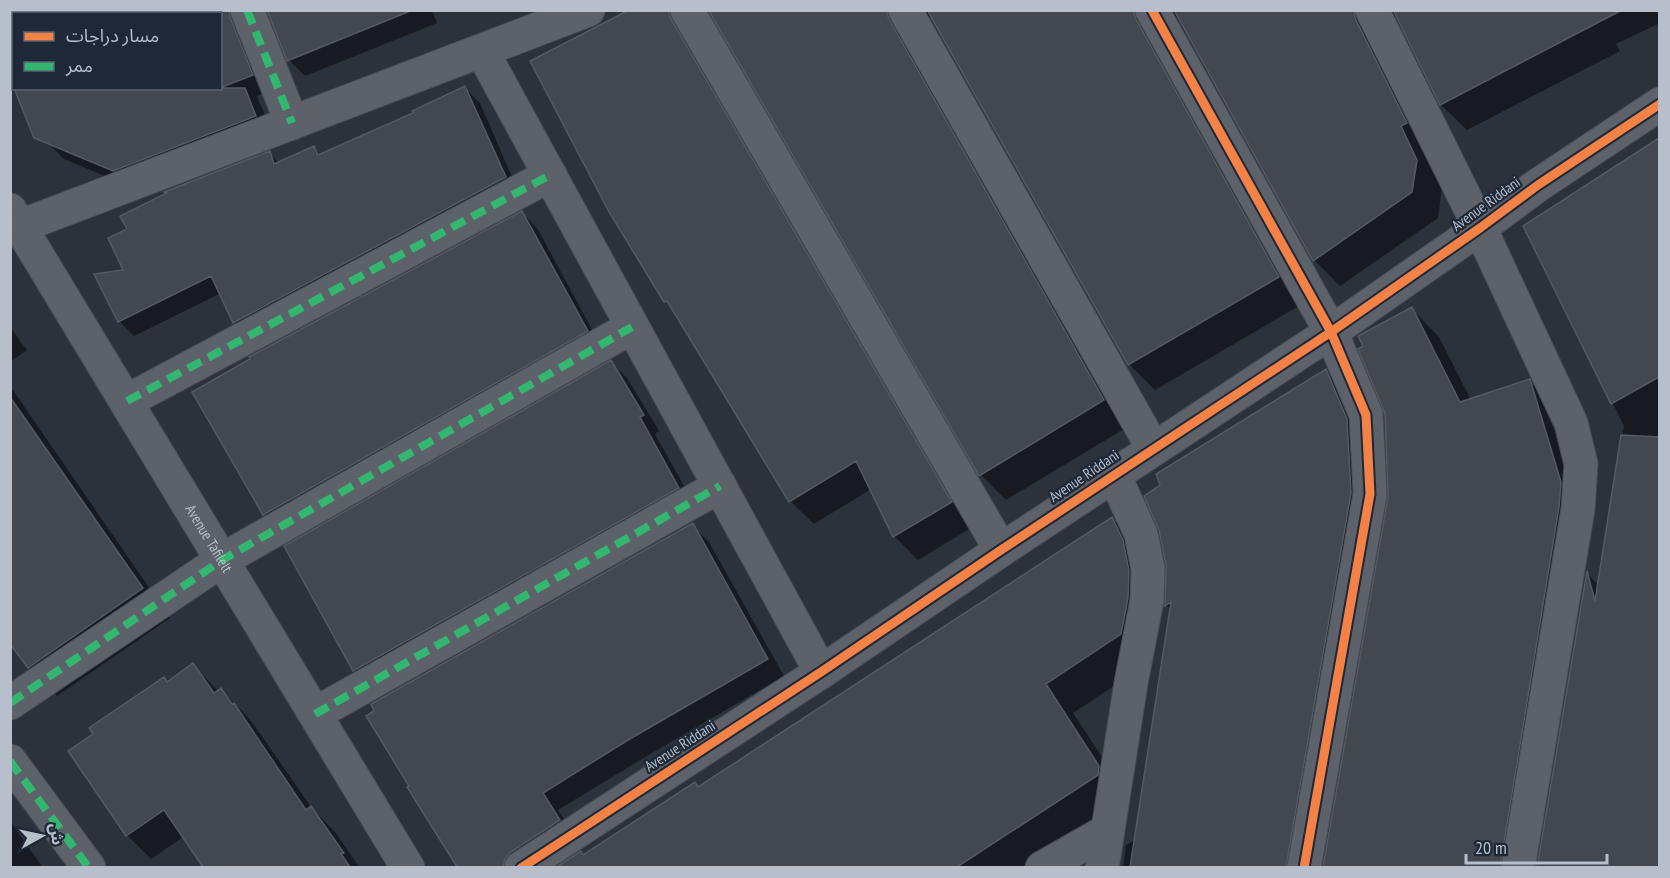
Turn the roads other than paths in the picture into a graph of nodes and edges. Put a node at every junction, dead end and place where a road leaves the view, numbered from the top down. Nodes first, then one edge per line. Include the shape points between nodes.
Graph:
1 (247, 10) edge
2 (588, 10) edge
3 (687, 10) edge
4 (905, 10) edge
5 (1152, 10) edge
6 (1372, 10) edge
7 (482, 51) junction
8 (1659, 104) edge
9 (292, 123) junction
10 (550, 175) junction
11 (16, 218) edge
12 (1480, 228) junction
13 (632, 327) junction
14 (1331, 332) junction
15 (127, 401) junction
16 (1153, 448) junction
17 (1114, 475) junction
18 (720, 486) junction
19 (1001, 550) junction
20 (222, 560) junction
21 (821, 672) junction
22 (10, 703) edge
23 (315, 714) junction
24 (10, 761) edge
25 (1107, 831) junction
26 (89, 867) edge
27 (408, 867) edge
28 (521, 867) edge
29 (1042, 867) edge
30 (1102, 867) edge
31 (1304, 867) edge
32 (1518, 867) edge

1 - 9 street
2 - 7 street
3 - 19 street
4 - 16 street
5 - 14 street
6 - 12 street
7 - 9 street
7 - 10 street
8 - 12 street, Avenue Riddani
9 - 11 street
10 - 13 street
10 - 15 street
11 - 15 street, Avenue Tafilelt
12 - 14 street, Avenue Riddani
12 - 32 street via 1571,423 1581,464 1578,509
13 - 18 street
13 - 20 street
14 - 16 street, Avenue Riddani
14 - 31 street via 1366,415 1370,494
15 - 20 street, Avenue Tafilelt
16 - 17 street, Avenue Riddani
17 - 19 street, Avenue Riddani
17 - 25 street via 1141,534 1148,569 1147,600
18 - 21 street
18 - 23 street
19 - 21 street, Avenue Riddani
20 - 22 street
20 - 23 street, Avenue Tafilelt
21 - 28 street, Avenue Riddani
23 - 27 street, Avenue Tafilelt
24 - 26 street
25 - 29 street
25 - 30 street

